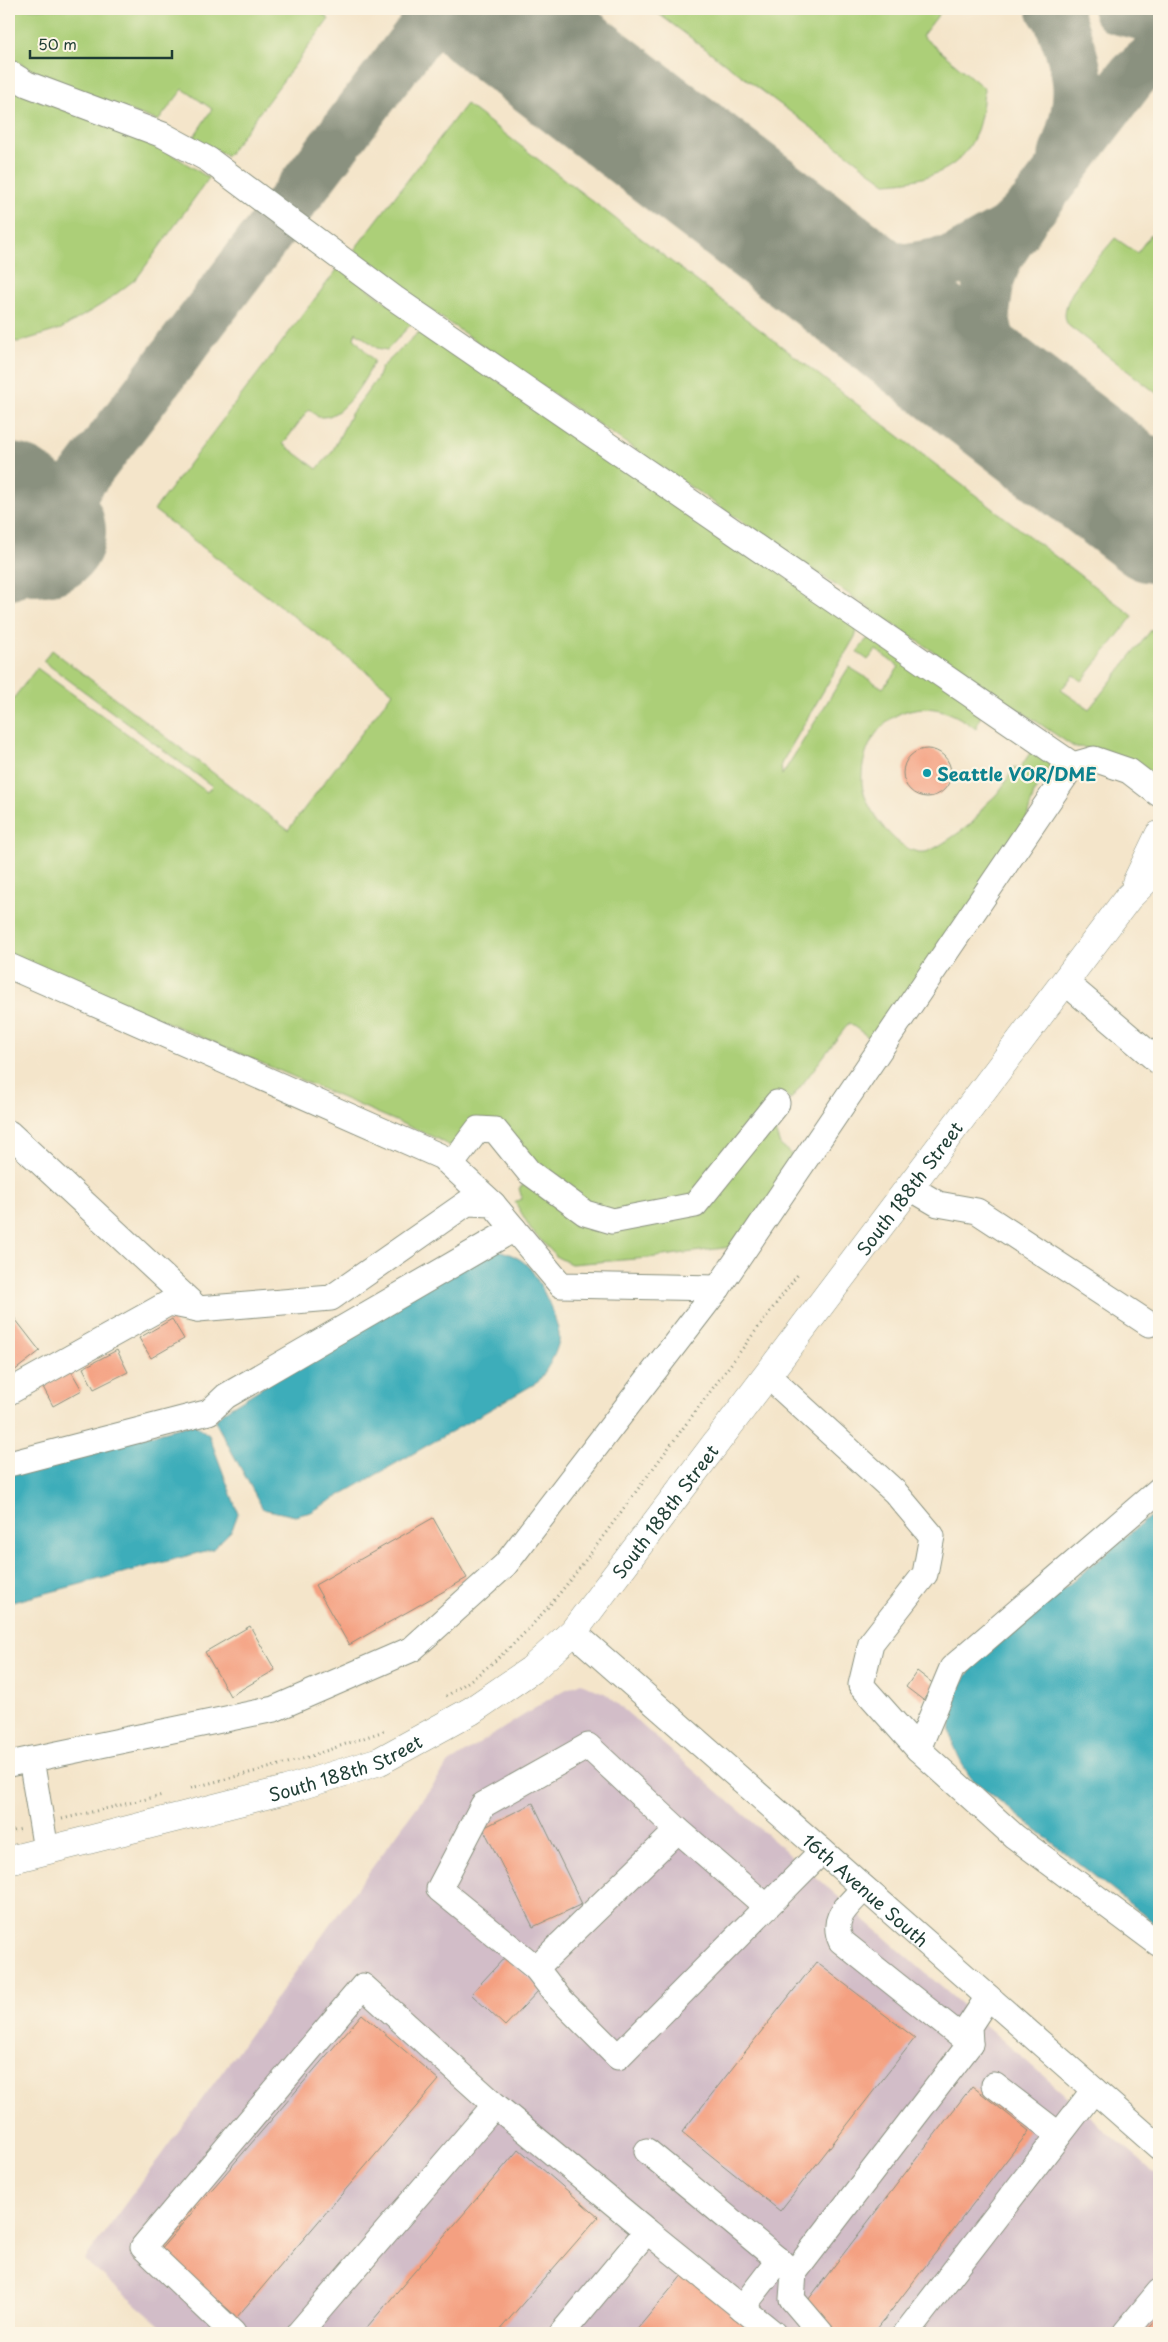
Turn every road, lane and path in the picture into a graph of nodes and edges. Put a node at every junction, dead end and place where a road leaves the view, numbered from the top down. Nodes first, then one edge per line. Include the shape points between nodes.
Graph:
1 (9, 73) edge
2 (1073, 765) junction
3 (1159, 794) edge
4 (1159, 835) edge
5 (1159, 867) edge
6 (1128, 898) junction
7 (9, 966) edge
8 (1065, 982) junction
9 (1159, 1062) edge
10 (778, 1103) dead end
11 (9, 1133) edge
12 (451, 1165) junction
13 (909, 1187) junction
14 (493, 1204) junction
15 (514, 1229) junction
16 (718, 1288) junction
17 (198, 1309) junction
18 (1149, 1324) dead end
19 (767, 1375) junction
20 (9, 1392) edge
21 (9, 1464) edge
22 (1159, 1490) edge
23 (573, 1632) junction
24 (918, 1749) junction
25 (20, 1761) edge
26 (678, 1830) junction
27 (46, 1850) junction
28 (822, 1851) junction
29 (9, 1860) edge
30 (864, 1888) junction
31 (767, 1907) junction
32 (1159, 1944) edge
33 (536, 1968) junction
34 (988, 1997) junction
35 (970, 2044) junction
36 (994, 2085) dead end
37 (1094, 2090) junction
38 (496, 2105) junction
39 (1059, 2135) junction
40 (1159, 2147) edge
41 (647, 2151) dead end
42 (647, 2231) junction
43 (787, 2267) junction
44 (1159, 2292) edge
45 (742, 2308) junction
46 (233, 2333) edge
47 (299, 2333) edge
48 (562, 2333) edge
49 (773, 2333) edge
50 (821, 2333) edge
51 (906, 2333) edge
52 (1125, 2333) edge

1 - 2 street via 27,84 164,135 209,160 394,298
2 - 3 street via 1094,759 1129,770
2 - 16 street
4 - 6 main road, South 188th Street
5 - 6 main road, South 188th Street
6 - 8 main road, South 188th Street
7 - 12 street via 442,1157
8 - 9 street
8 - 13 main road, South 188th Street
10 - 12 street via 695,1205 612,1221 584,1213 529,1172 495,1130 478,1129
11 - 17 street
12 - 14 street
13 - 18 street via 938,1204 977,1211
13 - 19 main road, South 188th Street
14 - 15 street
14 - 17 street via 467,1203 331,1298
15 - 16 street via 561,1284
15 - 21 street via 226,1396 209,1412
16 - 25 street via 505,1565 412,1649 274,1709
17 - 20 street via 169,1302
19 - 23 main road, South 188th Street
19 - 24 street via 895,1492 932,1536 925,1574 871,1643 861,1685
22 - 24 street via 952,1668
23 - 27 main road, South 188th Street via 531,1670 471,1711 380,1761 286,1790
23 - 28 street, 16th Avenue South
24 - 32 street via 1014,1836
25 - 27 street
26 - 31 street
26 - 33 street
26 - 33 street via 588,1746 483,1805 439,1889
27 - 29 main road, South 188th Street
28 - 30 street, 16th Avenue South
28 - 31 street
30 - 34 street, 16th Avenue South
30 - 35 street via 838,1918 836,1930 841,1941
31 - 33 street via 618,2056 559,1998
34 - 35 street via 969,2026
34 - 37 street, 16th Avenue South
35 - 43 street
36 - 39 street
37 - 39 street
37 - 40 street, 16th Avenue South
38 - 42 street
38 - 46 street via 362,1986 143,2247
38 - 47 street
39 - 51 street
41 - 43 street
42 - 45 street
42 - 48 street
43 - 45 street
43 - 50 street via 792,2299
44 - 52 street
45 - 49 street

